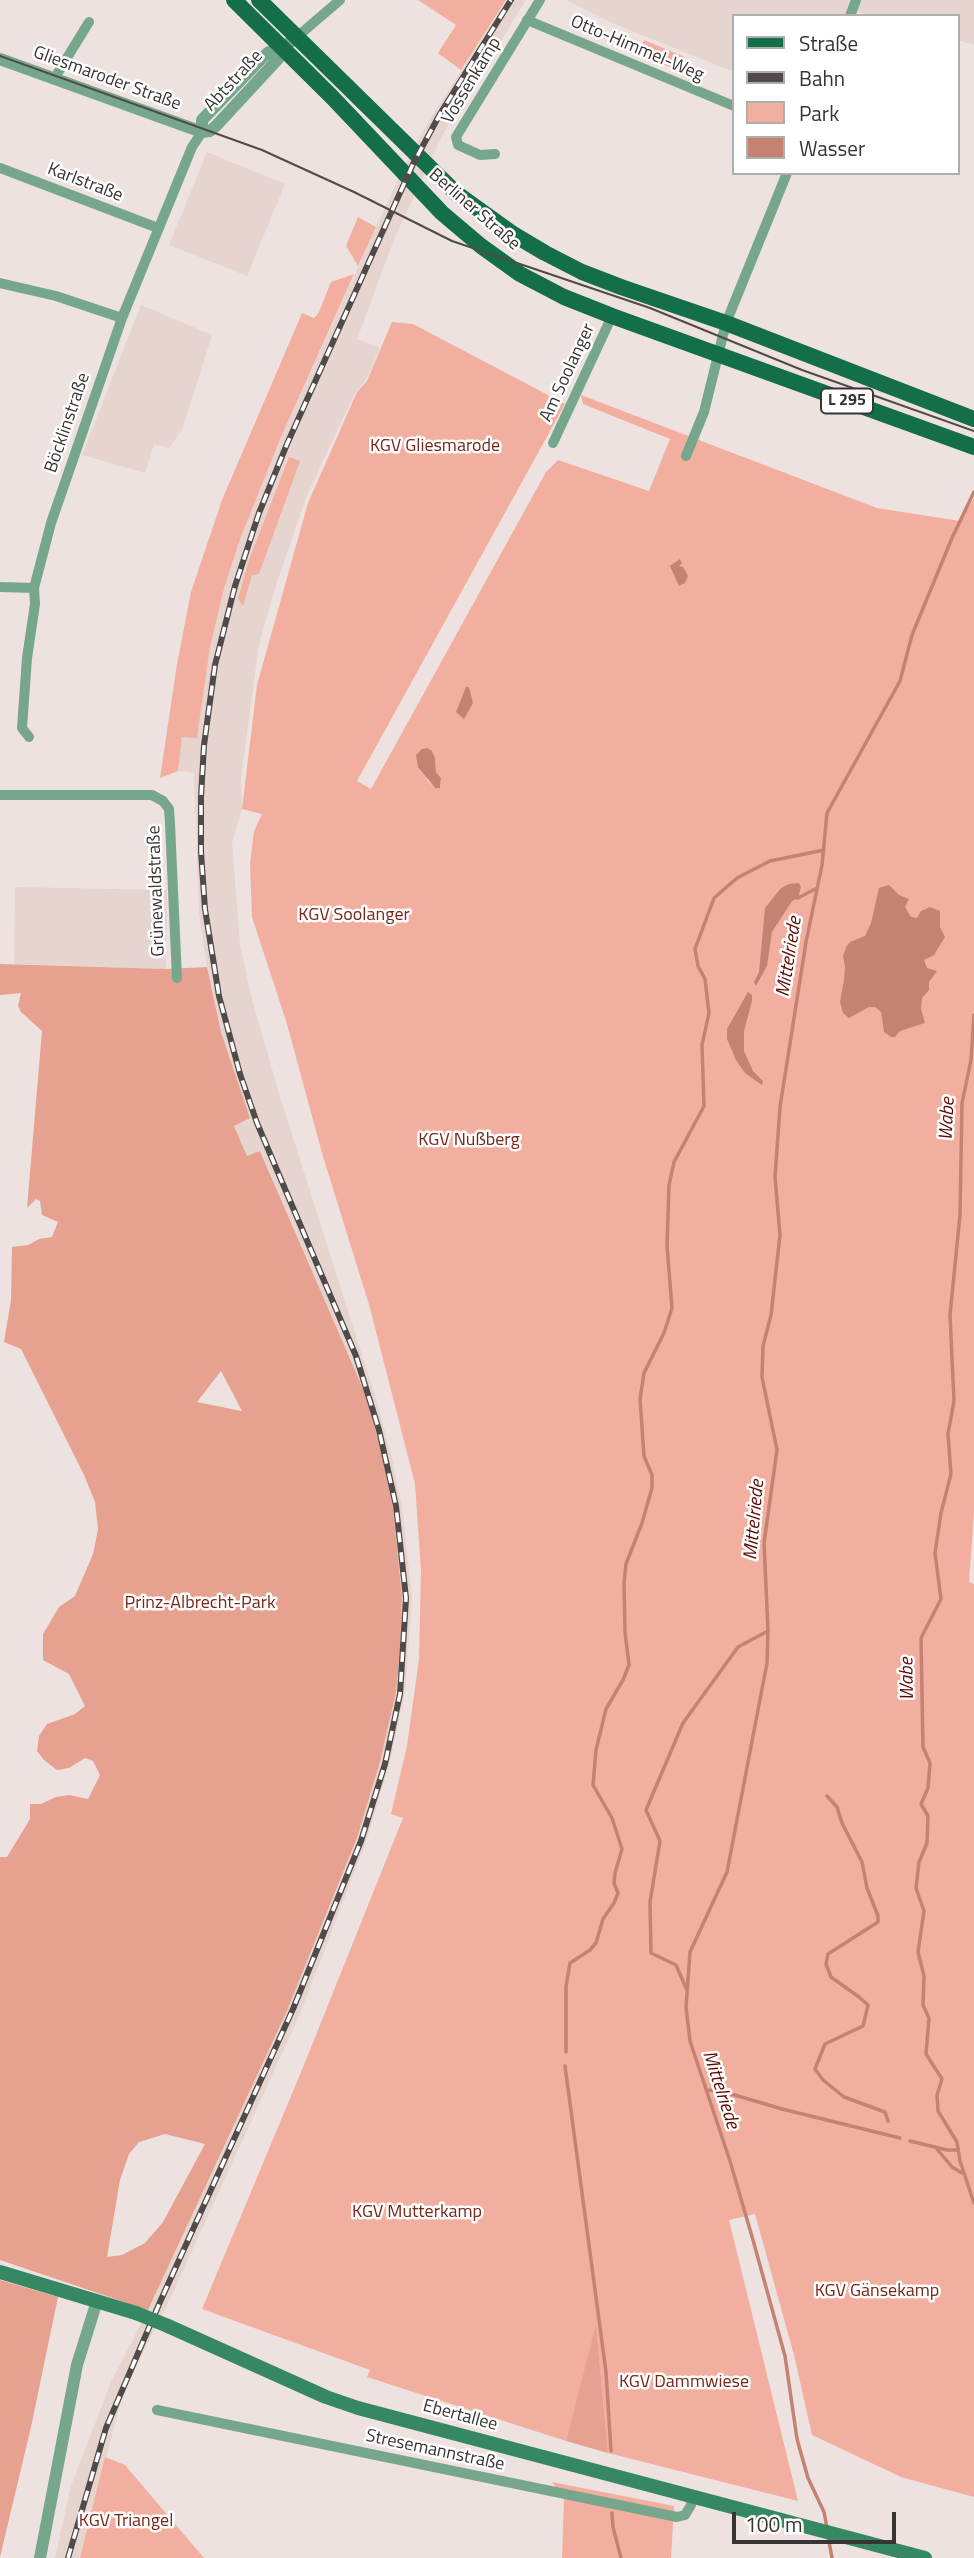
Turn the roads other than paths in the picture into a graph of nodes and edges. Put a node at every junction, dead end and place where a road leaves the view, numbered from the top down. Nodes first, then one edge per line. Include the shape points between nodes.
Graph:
1 (234, 0) edge
2 (259, 0) edge
3 (340, 0) edge
4 (540, 0) edge
5 (527, 20) junction
6 (89, 22) dead end
7 (298, 36) junction
8 (283, 48) junction
9 (0, 59) edge
10 (54, 79) junction
11 (732, 105) edge
12 (202, 132) junction
13 (495, 155) dead end
14 (0, 168) edge
15 (786, 175) edge
16 (158, 228) junction
17 (0, 284) edge
18 (611, 316) junction
19 (122, 318) junction
20 (726, 323) junction
21 (719, 355) junction
22 (974, 419) edge
23 (553, 443) dead end
24 (974, 447) edge
25 (686, 456) dead end
26 (0, 587) edge
27 (34, 588) junction
28 (29, 737) dead end
29 (0, 795) edge
30 (177, 978) dead end
31 (0, 2272) edge
32 (97, 2301) junction
33 (158, 2410) dead end
34 (692, 2496) junction
35 (40, 2558) edge
36 (925, 2558) edge

1 - 8 main road, L 295
2 - 7 main road, L 295
3 - 7 street, Abtstraße
4 - 5 street, Vossenkamp
5 - 11 street, Otto-Himmel-Weg
5 - 13 street, Vossenkamp via 456,137 458,145 480,155
6 - 10 street
7 - 8 street, Abtstraße
7 - 20 main road, Berliner Straße / L 295 via 433,172 513,234 582,272
8 - 12 street, Abtstraße via 216,126
8 - 18 main road, Berliner Straße / L 295 via 423,194 481,246 541,286
9 - 10 street, Gliesmaroder Straße
10 - 12 street, Gliesmaroder Straße
12 - 16 street, Böcklinstraße
14 - 16 street, Karlstraße
15 - 20 street
16 - 19 street, Böcklinstraße
17 - 19 street
18 - 21 main road, Berliner Straße / L 295
18 - 23 street, Am Soolanger
19 - 27 street, Böcklinstraße via 62,489
20 - 21 street
20 - 22 main road, Berliner Straße / L 295
21 - 24 main road, Berliner Straße / L 295
21 - 25 street
26 - 27 street
27 - 28 street, Böcklinstraße via 23,696 22,728
29 - 30 street, Grünewaldstraße via 153,795 163,801 169,809
31 - 32 main road, Ebertallee
32 - 34 main road, Ebertallee, bridge via 168,2326 358,2408
32 - 35 street via 77,2365
33 - 34 street, Stresemannstraße via 677,2516 685,2515
34 - 36 main road, Ebertallee

